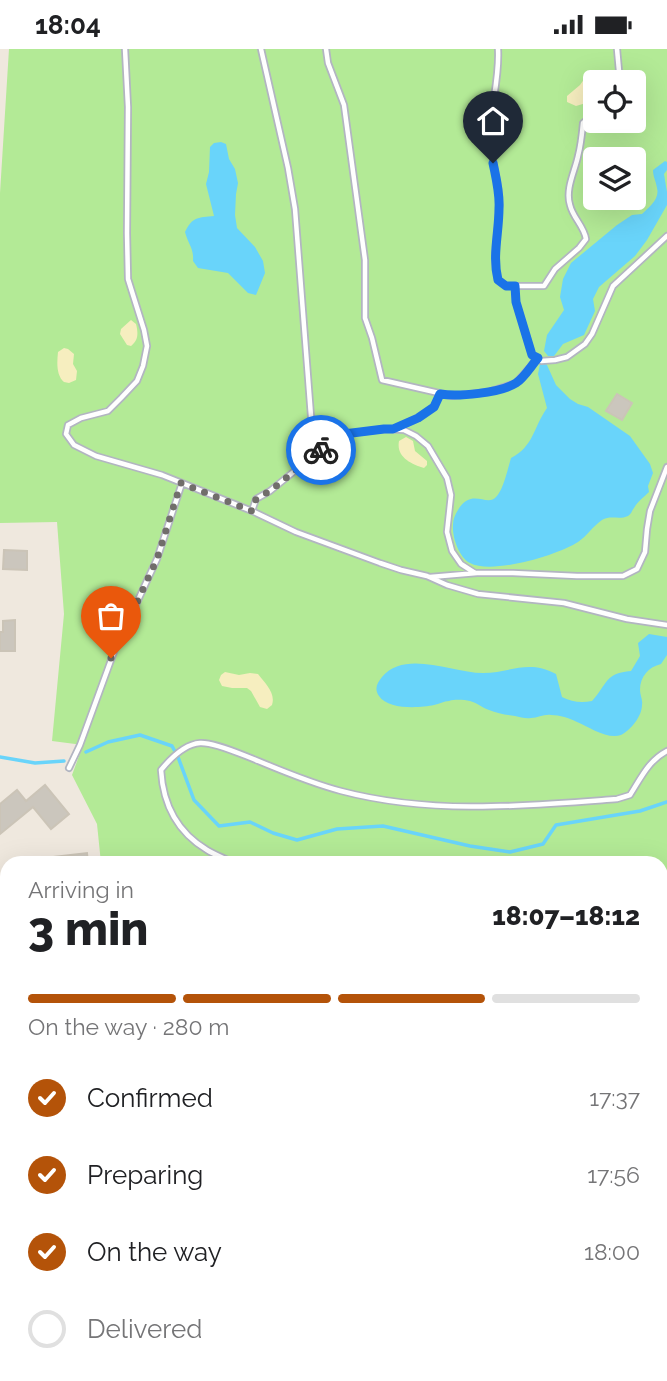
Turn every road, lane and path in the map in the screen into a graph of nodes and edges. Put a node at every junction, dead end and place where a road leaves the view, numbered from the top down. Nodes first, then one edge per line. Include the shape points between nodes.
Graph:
1 (125, 49) edge
2 (261, 49) edge
3 (326, 49) edge
4 (498, 49) edge
5 (617, 49) edge
6 (619, 70) edge
7 (583, 123) edge
8 (667, 236) edge
9 (515, 286) junction
10 (538, 358) junction
11 (440, 394) junction
12 (393, 429) junction
13 (314, 455) junction
14 (667, 467) edge
15 (181, 483) junction
16 (252, 511) junction
17 (475, 573) junction
18 (429, 577) junction
19 (667, 625) edge
20 (667, 751) edge
21 (69, 768) dead end
22 (219, 856) edge

1 - 15 lane via 128,279 144,330 143,366 137,381 108,411 68,425 66,434 74,445 96,456
2 - 13 lane via 295,209
3 - 11 lane via 344,105 365,260 365,318 382,380
4 - 9 lane via 490,138 499,208 495,268 498,280
5 - 6 lane
7 - 9 lane via 569,203 586,239 544,286
8 - 10 lane via 613,286 584,344 567,357
9 - 10 lane via 532,355
10 - 11 lane via 516,383 488,392
11 - 12 lane via 434,407
12 - 13 lane via 344,434
12 - 17 lane via 404,430 428,446 447,478 451,495 447,532 461,564
13 - 16 lane via 256,499
14 - 17 lane via 650,511 645,552 637,569 623,576
15 - 16 lane
15 - 21 lane via 157,559 122,631
16 - 18 lane via 341,549
17 - 18 lane
18 - 19 lane via 478,594 564,603
20 - 22 lane via 647,767 630,795 617,799 454,808 342,791 200,743 183,750 161,770 162,786 182,831

